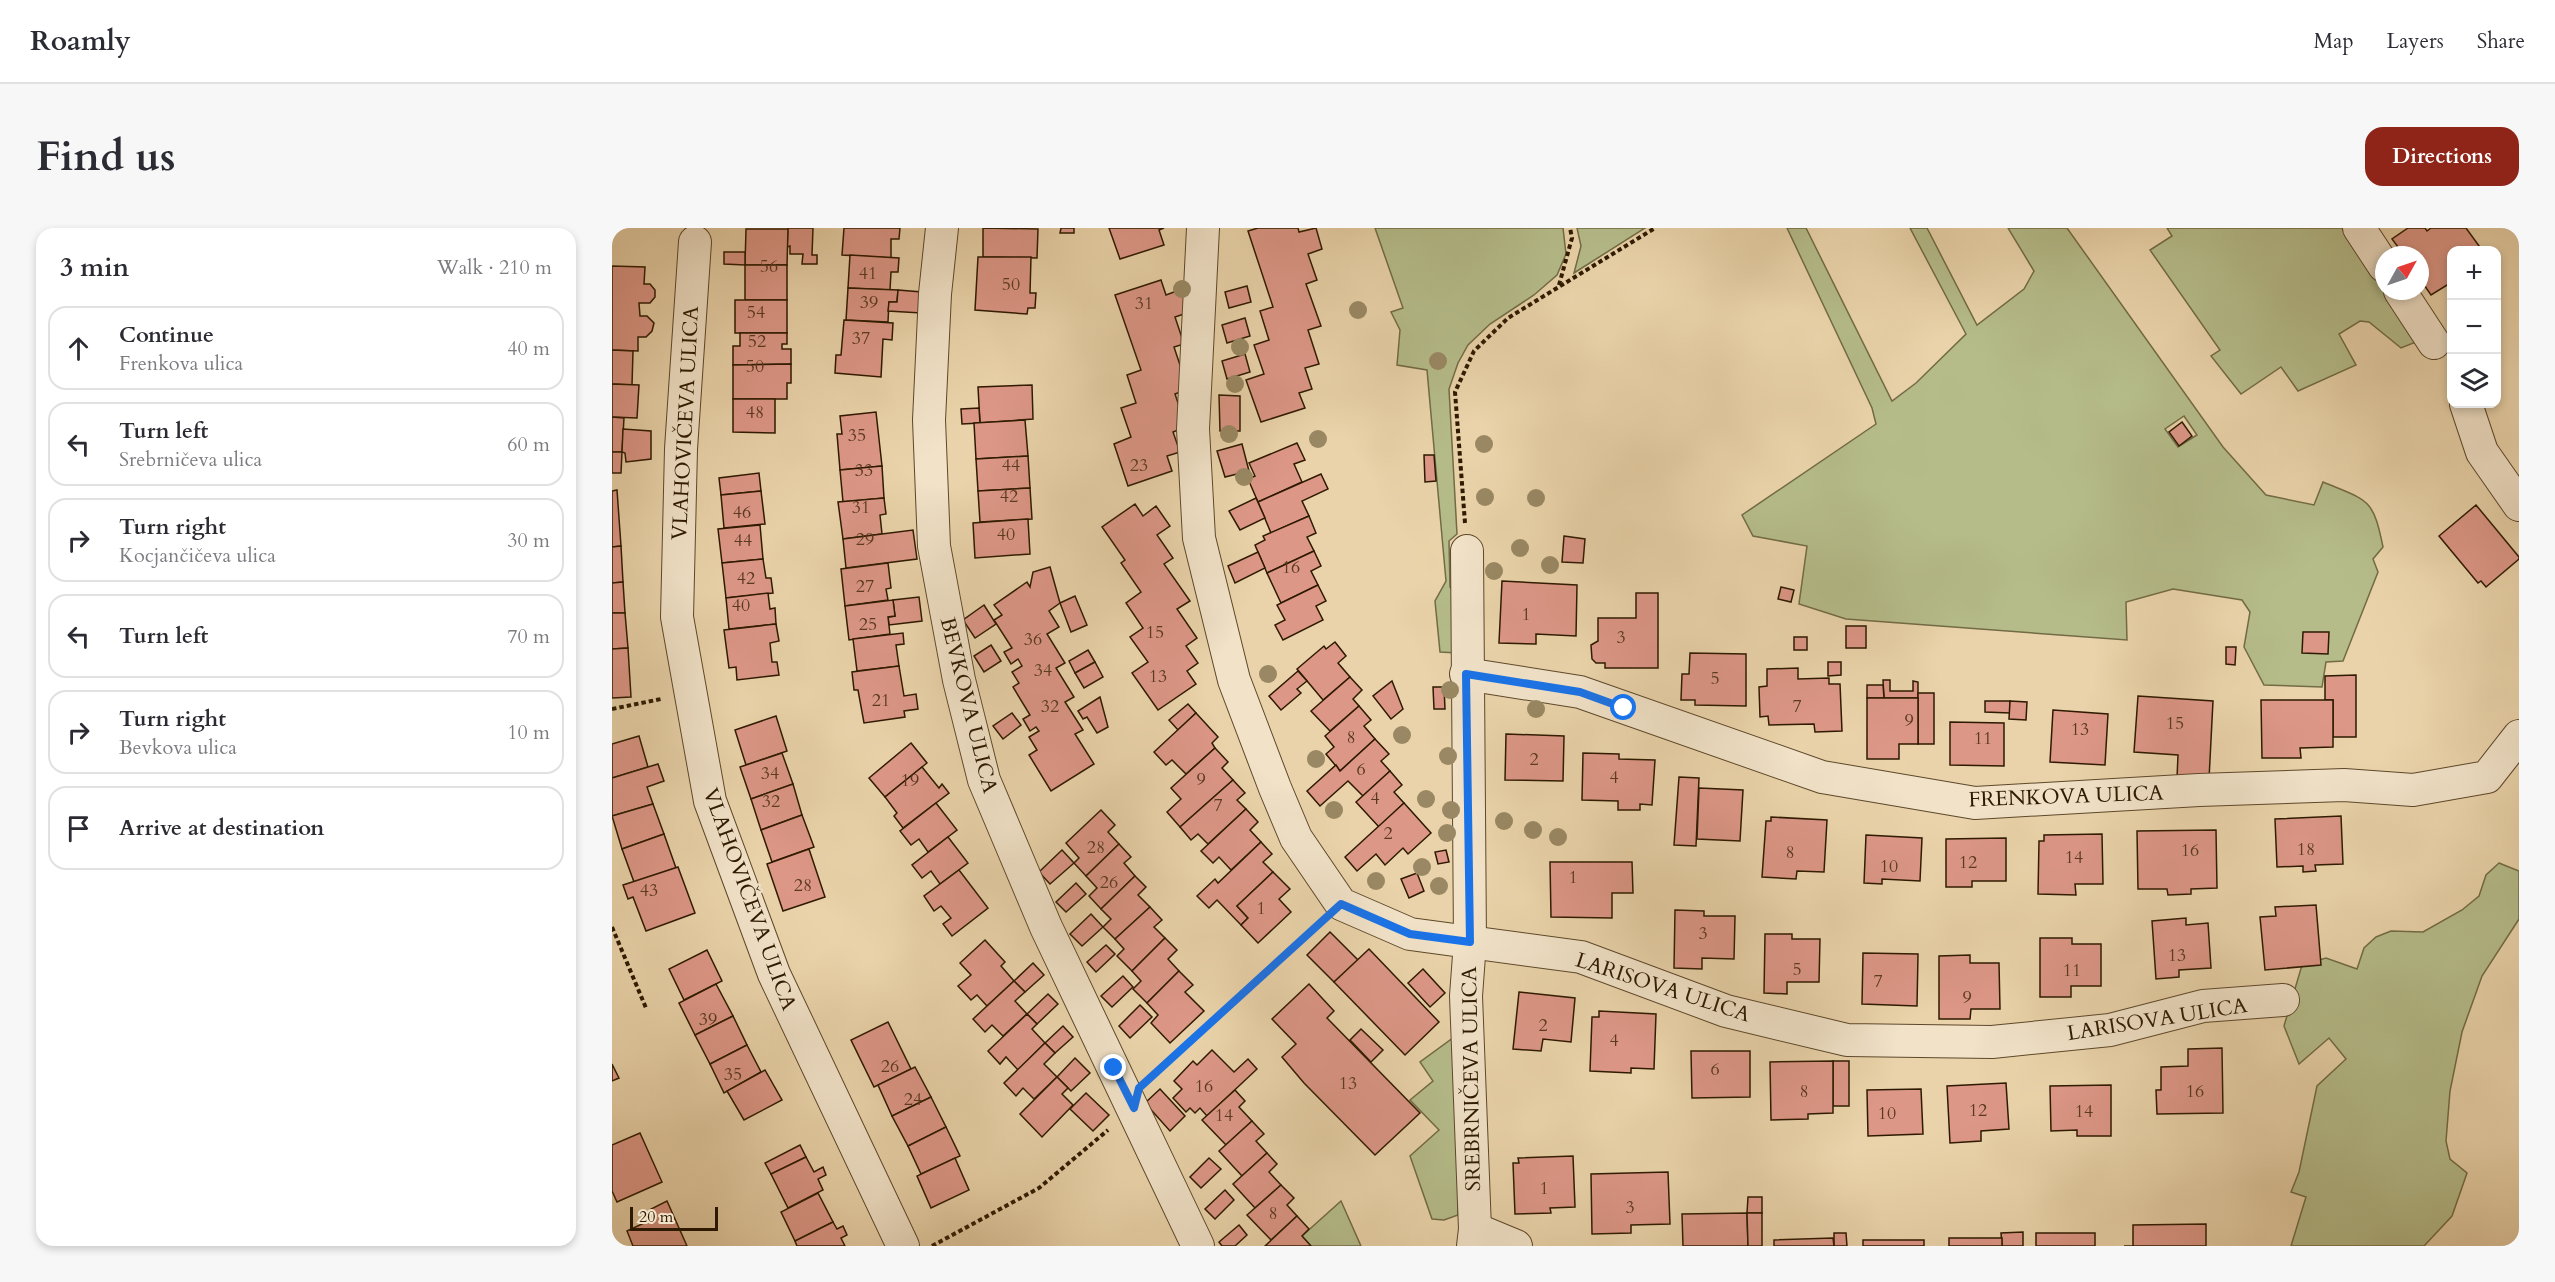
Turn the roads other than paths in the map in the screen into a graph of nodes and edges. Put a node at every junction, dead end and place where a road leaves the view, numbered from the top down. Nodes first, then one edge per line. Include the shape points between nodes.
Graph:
1 (942, 228) edge
2 (1203, 228) edge
3 (2359, 228) edge
4 (695, 242) dead end
5 (2375, 252) edge
6 (2406, 300) edge
7 (2433, 343) dead end
8 (2467, 408) edge
9 (2519, 505) edge
10 (1467, 551) road end
11 (1466, 674) junction
12 (2519, 736) edge
13 (1470, 942) junction
14 (2283, 1000) dead end
15 (1474, 1238) edge
16 (903, 1246) edge
17 (1198, 1246) edge
18 (1516, 1246) edge

1 - 17 street, BEVKOVA ULICA via 934,294 928,420 934,546 959,680 984,780 1046,927
2 - 13 street, LARISOVA ULICA via 1193,429 1199,538 1234,680 1296,838 1341,904 1410,934
3 - 5 street
4 - 16 street, VLAHOVIČEVA ULICA via 681,449 677,617 710,801 774,974
6 - 7 street
8 - 9 street via 2482,452
10 - 11 street, SREBRNIČEVA ULICA
11 - 12 street, FRENKOVA ULICA via 1580,692 1822,777 1975,803 2333,786 2413,790 2487,777
11 - 13 street, SREBRNIČEVA ULICA
13 - 14 street, LARISOVA ULICA via 1581,957 1726,1011 1847,1040 1992,1042 2110,1030 2203,1006
13 - 15 street, SREBRNIČEVA ULICA via 1466,996
15 - 18 street

